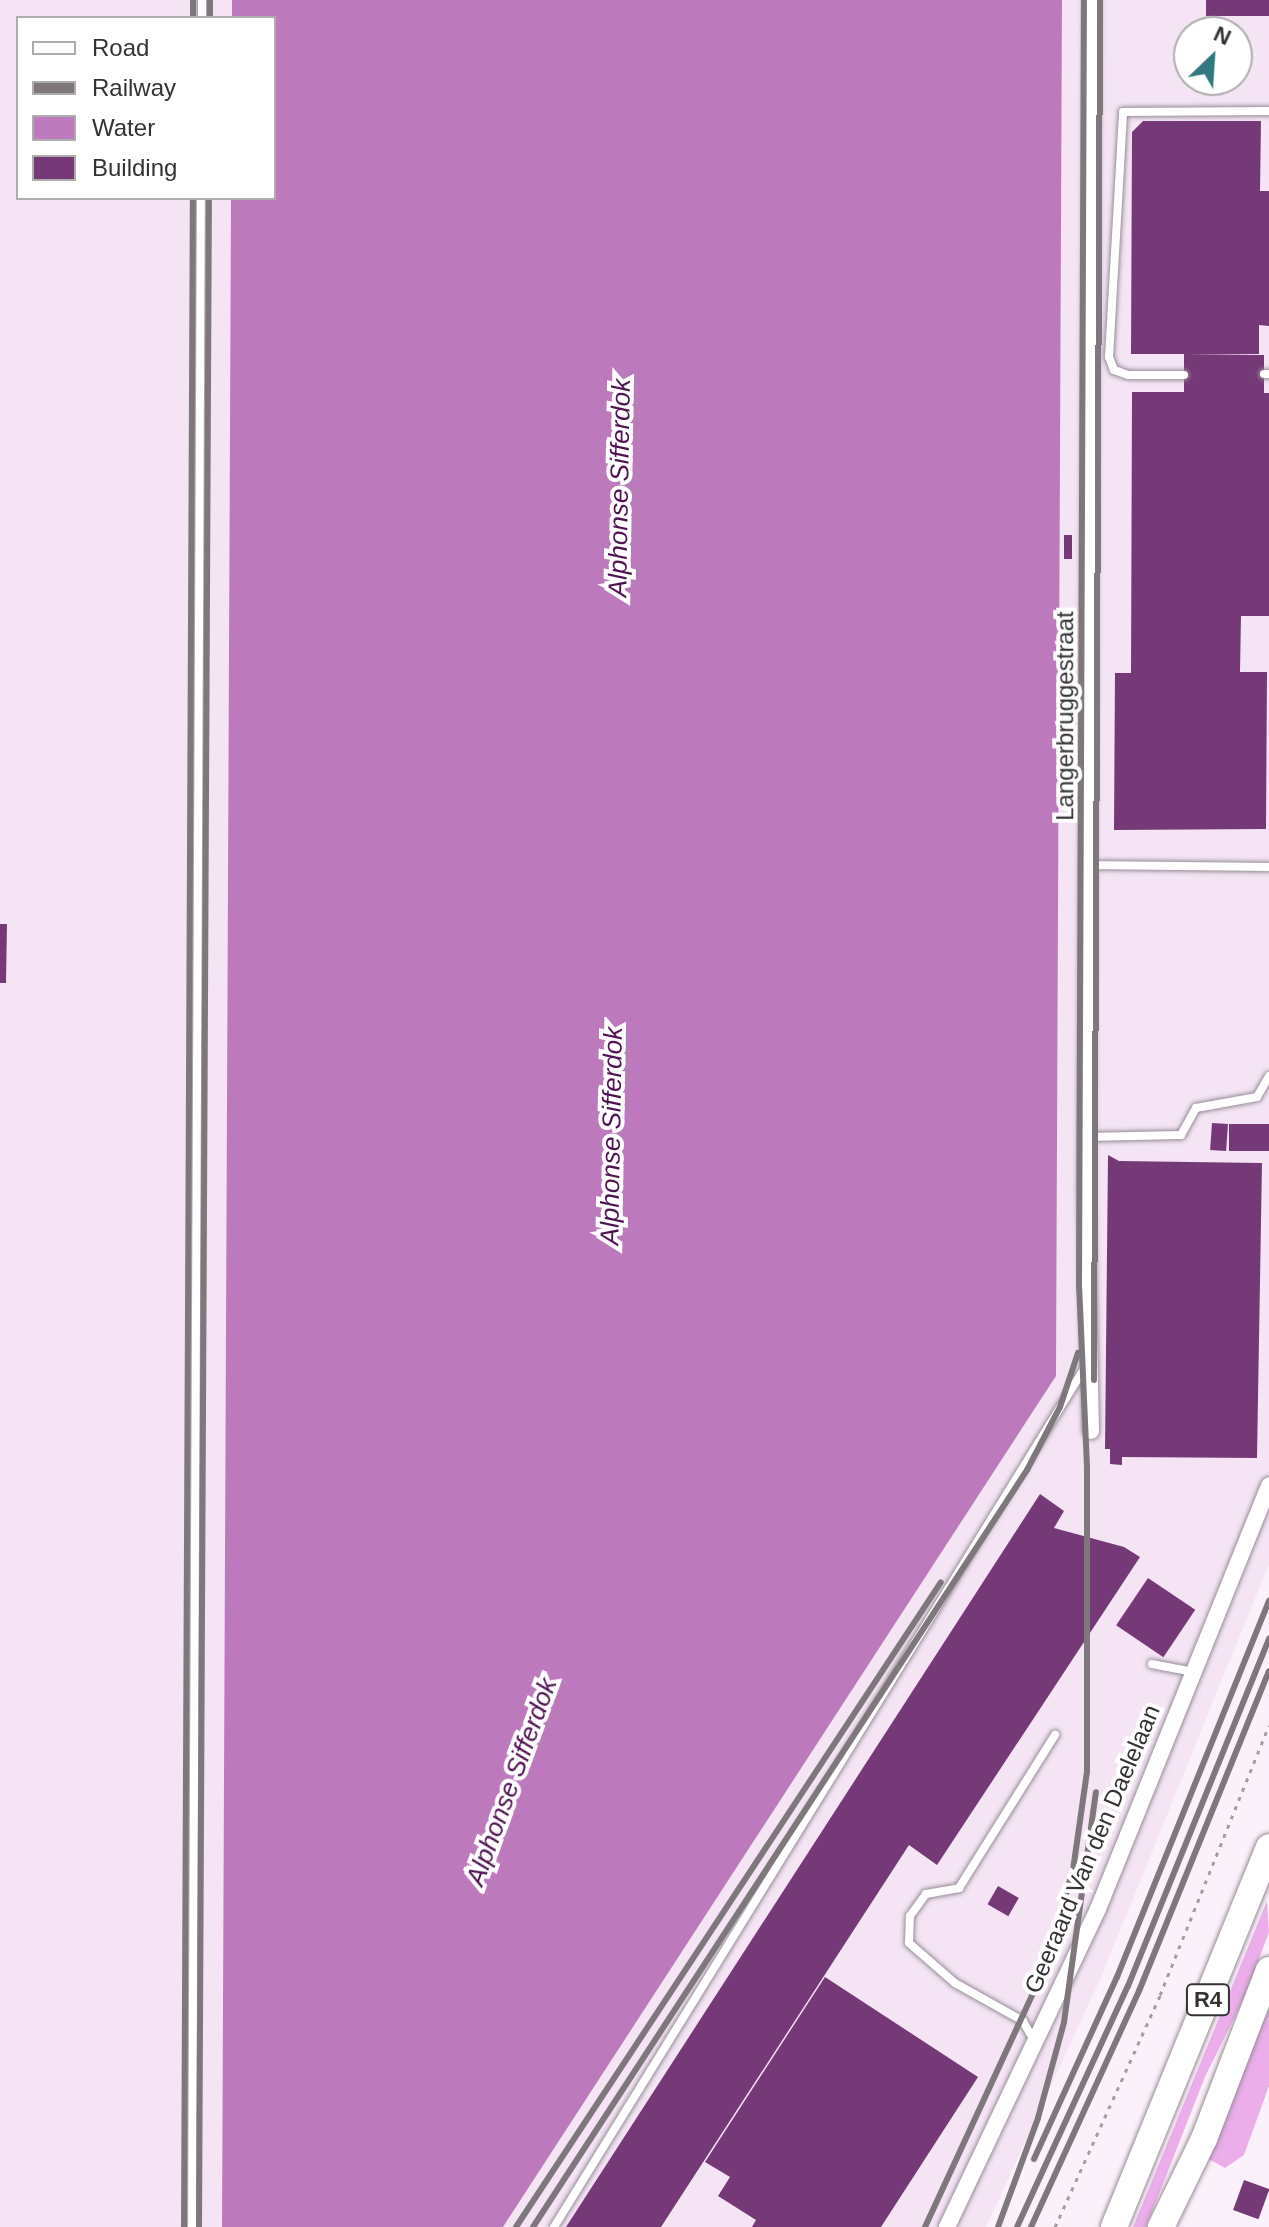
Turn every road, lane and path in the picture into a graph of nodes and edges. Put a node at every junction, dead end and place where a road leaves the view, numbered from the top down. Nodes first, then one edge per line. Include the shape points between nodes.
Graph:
1 (1092, 0) edge
2 (1269, 111) edge
3 (201, 200) edge
4 (1184, 375) dead end
5 (1089, 865) junction
6 (1269, 867) edge
7 (1269, 1076) edge
8 (1087, 1137) junction
9 (1089, 1360) junction
10 (1091, 1431) dead end
11 (1269, 1485) edge
12 (1152, 1664) dead end
13 (1194, 1672) junction
14 (1269, 1725) edge
15 (1055, 1735) dead end
16 (1269, 1847) edge
17 (1269, 1970) edge
18 (1035, 2042) junction
19 (192, 2227) edge
20 (554, 2227) edge
21 (947, 2227) edge
22 (1055, 2227) edge
23 (1114, 2227) edge
24 (1161, 2227) edge

1 - 5 street, Langerbruggestraat
2 - 4 lane via 1123,112 1109,357 1114,370 1128,375
3 - 19 lane
5 - 6 lane
5 - 8 street, Langerbruggestraat
7 - 8 lane via 1257,1097 1196,1108 1181,1135
8 - 9 street, Langerbruggestraat
9 - 10 street, Langerbruggestraat
9 - 20 lane
11 - 13 street, Geeraard Van den Daelelaan
12 - 13 lane
13 - 18 street, Geeraard Van den Daelelaan via 1098,1909
14 - 22 path via 1160,1995
15 - 18 lane via 959,1888 926,1894 910,1916 909,1943 955,1983 1023,2021
16 - 23 highway, R4
17 - 24 highway, R4 via 1204,2139
18 - 21 street, Geeraard Van den Daelelaan

